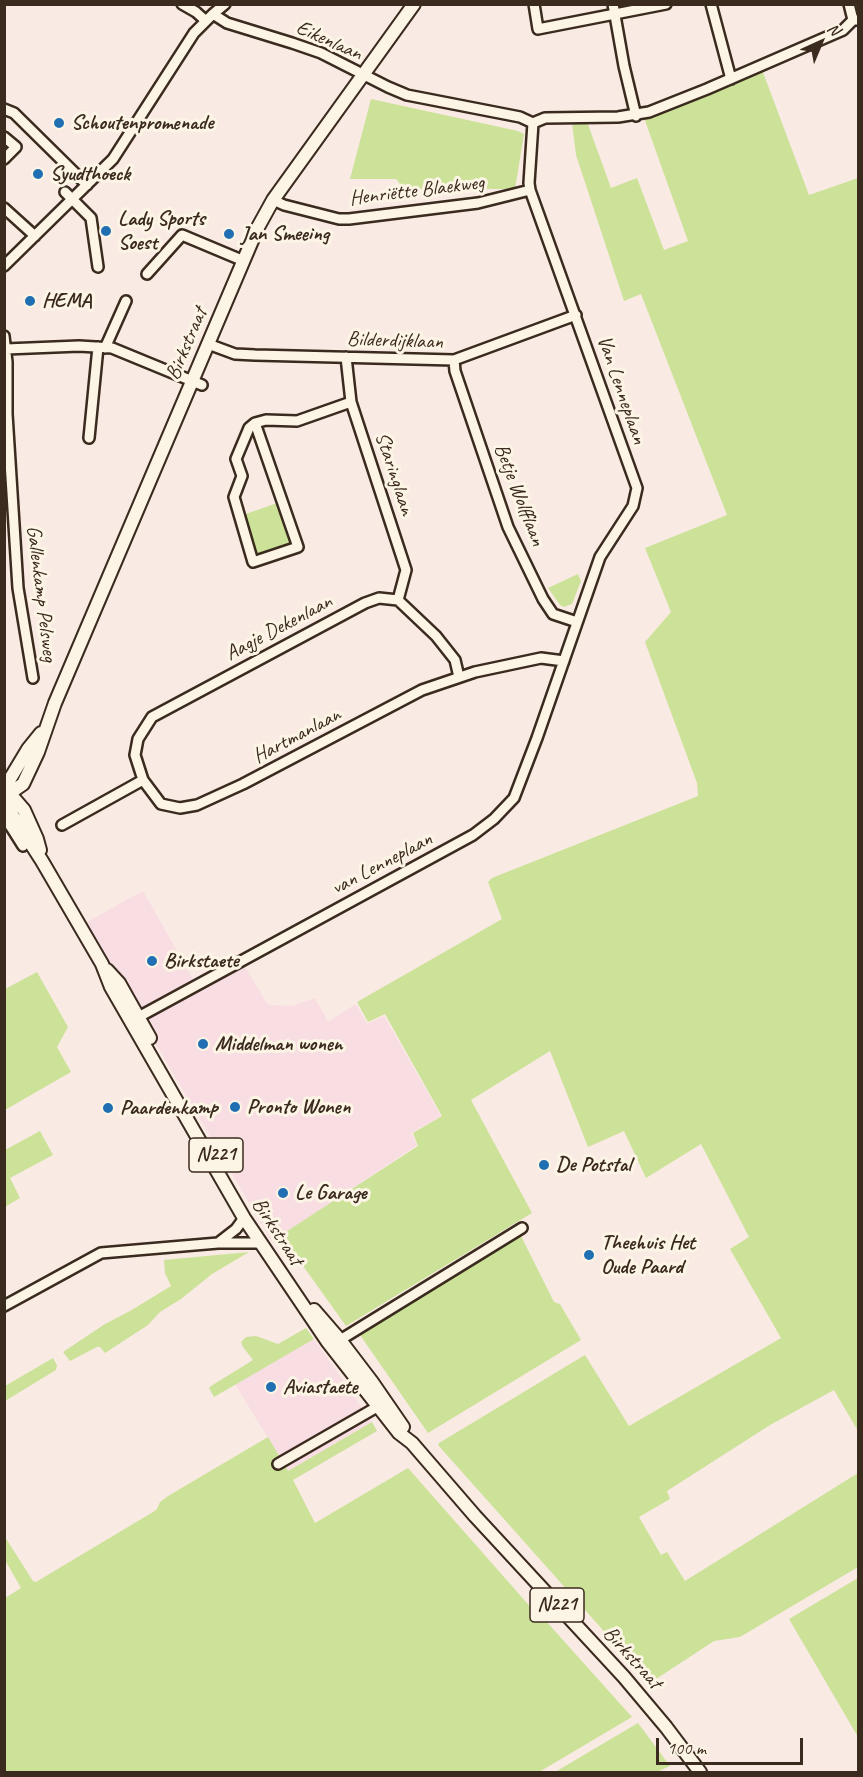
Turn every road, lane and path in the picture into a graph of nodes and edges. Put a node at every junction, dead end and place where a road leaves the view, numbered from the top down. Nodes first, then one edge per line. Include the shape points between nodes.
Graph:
1 (182, 4) edge
2 (225, 4) edge
3 (414, 4) edge
4 (534, 4) edge
5 (666, 4) edge
6 (711, 4) edge
7 (849, 4) edge
8 (614, 9) edge
9 (209, 17) junction
10 (856, 20) edge
11 (363, 75) junction
12 (731, 79) junction
13 (4, 110) edge
14 (636, 116) junction
15 (533, 123) junction
16 (4, 137) edge
17 (4, 159) edge
18 (87, 185) junction
19 (530, 190) junction
20 (65, 192) dead end
21 (73, 200) junction
22 (273, 200) junction
23 (4, 208) edge
24 (35, 236) junction
25 (244, 261) junction
26 (4, 267) edge
27 (98, 267) dead end
28 (147, 274) dead end
29 (126, 301) dead end
30 (576, 315) junction
31 (4, 336) edge
32 (208, 344) junction
33 (102, 348) junction
34 (6, 349) edge
35 (346, 357) junction
36 (454, 360) junction
37 (197, 383) junction
38 (351, 402) junction
39 (255, 423) junction
40 (89, 438) dead end
41 (398, 600) junction
42 (577, 622) junction
43 (564, 661) junction
44 (459, 677) junction
45 (33, 678) dead end
46 (143, 780) junction
47 (6, 792) edge
48 (4, 816) edge
49 (62, 825) dead end
50 (23, 846) dead end
51 (135, 1018) junction
52 (243, 1218) junction
53 (522, 1228) dead end
54 (218, 1243) junction
55 (259, 1243) junction
56 (4, 1306) edge
57 (329, 1341) junction
58 (352, 1356) junction
59 (347, 1372) junction
60 (372, 1382) junction
61 (377, 1407) junction
62 (409, 1441) junction
63 (278, 1464) dead end
64 (700, 1773) edge

1 - 9 street, Eikenlaan
2 - 9 street
3 - 11 main road, Birkstraat
4 - 8 street via 538,29
5 - 8 street
6 - 12 street
7 - 10 street
8 - 14 street
9 - 11 street, Eikenlaan via 292,42
9 - 18 street via 194,33 113,159
10 - 12 street via 843,30
11 - 15 street, Eikenlaan via 407,95 520,117
11 - 22 main road, Birkstraat
12 - 14 street
13 - 18 street via 14,113
14 - 15 street via 545,118
15 - 19 street, Van Lenneplaan
16 - 17 street via 16,147
18 - 21 street
19 - 22 street, Henriëtte Blaekweg via 478,203 349,219
19 - 30 street, Van Lenneplaan
20 - 21 street
21 - 24 street
21 - 27 street via 92,219
22 - 25 main road, Birkstraat
23 - 24 street
24 - 26 street
25 - 28 street via 182,235
25 - 32 main road, Birkstraat
29 - 33 street
30 - 36 street, Bilderdijklaan
30 - 42 street, Van Lenneplaan via 637,488 633,506 600,557
31 - 34 street, Gallenkamp Pelsweg
32 - 35 street, Bilderdijklaan via 235,354
32 - 37 main road, Birkstraat
33 - 34 street
33 - 37 street via 112,348
33 - 40 street
34 - 45 street, Gallenkamp Pelsweg via 18,588
35 - 36 street, Bilderdijklaan
35 - 38 street, Staringlaan
36 - 42 street, Betje Wolfflaan via 508,527 553,614
37 - 47 main road, Birkstraat via 45,727 28,749
38 - 39 street via 297,421
38 - 41 street, Staringlaan via 406,570
39 - 39 street via 236,459 242,477 234,497 253,562 298,547
41 - 44 street via 436,636 455,660
41 - 46 street, Aagje Dekenlaan via 379,598 365,603 152,717 138,739 135,755
42 - 43 street, Van Lenneplaan
43 - 44 street, Hartmanlaan via 541,658
43 - 51 street, van Lenneplaan via 514,798 494,819 474,835
44 - 46 street, Hartmanlaan via 422,690 197,805 180,808 161,804
46 - 49 street
47 - 51 main road, Birkstraat / N221 via 24,810 38,839 42,861 102,964 111,987
48 - 50 street
51 - 52 main road, Birkstraat / N221
51 - 57 main road, Birkstraat / N221 via 261,1233 316,1313
52 - 54 street
52 - 55 main road, Birkstraat / N221
53 - 57 street
54 - 55 street
54 - 56 street via 101,1253
55 - 57 main road, Birkstraat / N221
57 - 58 main road, Birkstraat / N221
57 - 59 main road, Birkstraat / N221
58 - 59 street
58 - 60 main road, Birkstraat / N221
59 - 60 street via 358,1371
59 - 61 main road, Birkstraat / N221
60 - 62 main road, Birkstraat / N221
61 - 62 main road, Birkstraat / N221
61 - 63 street
62 - 64 main road, Birkstraat / N221 via 624,1677

